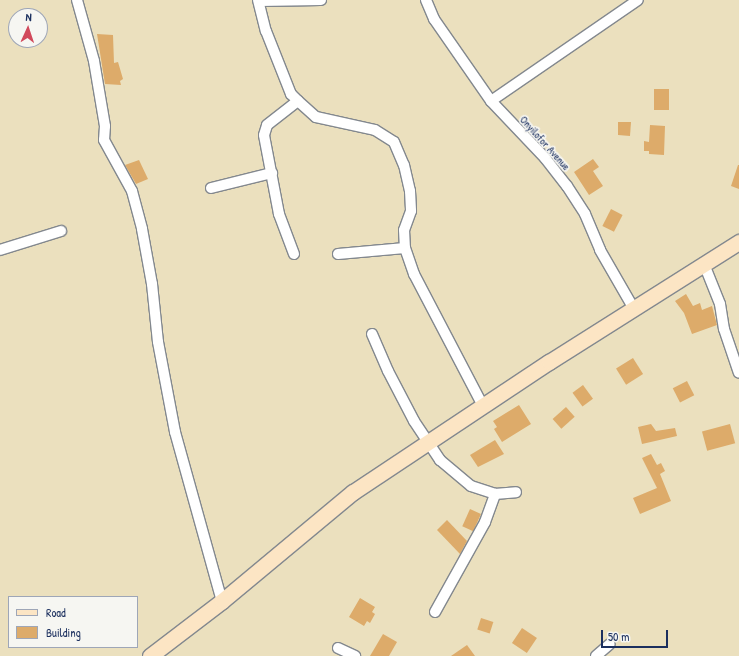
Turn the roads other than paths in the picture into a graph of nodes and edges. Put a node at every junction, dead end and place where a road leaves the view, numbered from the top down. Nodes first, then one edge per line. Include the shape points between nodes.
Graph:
1 (77, 0) edge
2 (258, 0) edge
3 (321, 0) edge
4 (426, 0) edge
5 (638, 0) edge
6 (298, 101) junction
7 (491, 101) junction
8 (272, 173) junction
9 (211, 188) dead end
10 (61, 231) dead end
11 (739, 242) edge
12 (405, 248) junction
13 (0, 250) edge
14 (294, 254) dead end
15 (338, 254) dead end
16 (704, 264) junction
17 (634, 309) junction
18 (372, 334) dead end
19 (739, 373) edge
20 (483, 406) junction
21 (429, 441) junction
22 (516, 492) dead end
23 (495, 494) junction
24 (222, 601) junction
25 (435, 612) dead end
26 (610, 644) dead end
27 (338, 648) dead end
28 (150, 656) edge
29 (355, 656) edge
30 (596, 656) edge

1 - 24 street via 94,61 105,126 104,140 132,191 142,229 152,284 158,342 175,432
2 - 3 street
2 - 6 street via 266,31 291,94
4 - 7 street, Onyilofor Avenue via 434,19
5 - 7 street
6 - 8 street via 264,130
6 - 12 street via 316,117 375,130 394,142 404,165 410,191 411,210 404,230
7 - 17 street, Onyilofor Avenue via 545,158 566,186 585,214 600,250
8 - 9 street
8 - 14 street via 279,214
10 - 13 street
11 - 16 main road
12 - 15 street
12 - 20 street via 430,307
16 - 17 main road
16 - 19 street via 720,304 724,329
17 - 20 main road
18 - 21 street via 403,400
20 - 21 main road
21 - 23 street via 440,460 471,486
21 - 24 main road via 353,492
22 - 23 street
23 - 25 street via 485,522
24 - 28 main road
26 - 30 street
27 - 29 street

